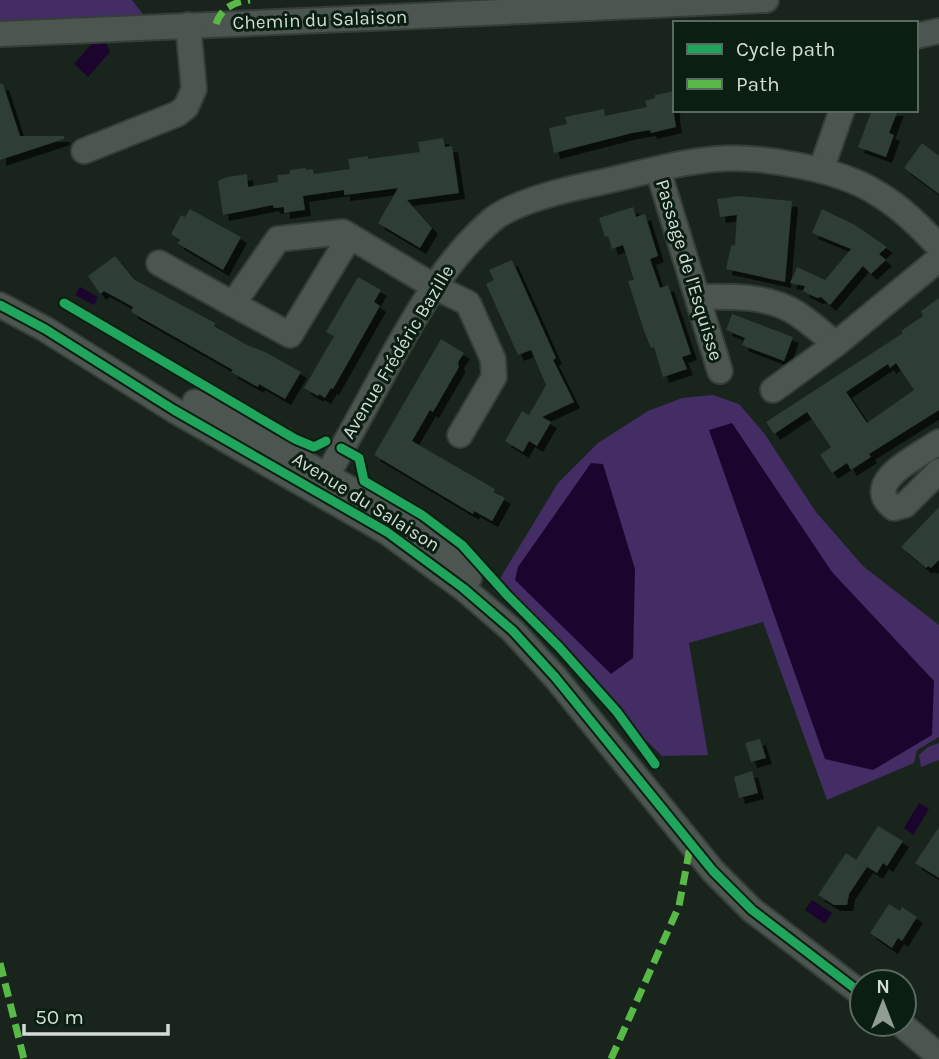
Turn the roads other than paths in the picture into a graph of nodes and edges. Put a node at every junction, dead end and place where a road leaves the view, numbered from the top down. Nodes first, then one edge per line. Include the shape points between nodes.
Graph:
1 (766, 0) edge
2 (188, 25) junction
3 (939, 31) edge
4 (0, 34) edge
5 (918, 36) edge
6 (841, 112) edge
7 (83, 151) dead end
8 (658, 170) junction
9 (821, 170) junction
10 (350, 236) junction
11 (939, 247) edge
12 (939, 259) edge
13 (159, 263) dead end
14 (435, 287) junction
15 (698, 298) junction
16 (233, 304) junction
17 (0, 305) edge
18 (836, 344) junction
19 (720, 371) dead end
20 (773, 390) dead end
21 (460, 435) dead end
22 (939, 442) edge
23 (939, 471) edge
24 (322, 483) junction
25 (848, 984) edge
26 (918, 1038) edge
27 (939, 1056) edge

1 - 2 street, Chemin du Salaison
2 - 4 street, Chemin du Salaison
2 - 7 street via 194,89 186,107
3 - 5 street
6 - 9 street
8 - 9 street, Avenue Frédéric Bazille via 717,159 767,160
8 - 14 street, Avenue Frédéric Bazille via 570,189 494,218 453,259
8 - 15 street, Passage de l'Esquisse
9 - 11 street, Avenue Frédéric Bazille via 873,190
10 - 14 street
10 - 16 street via 343,232 278,239
10 - 16 street via 290,335
12 - 18 street
13 - 16 street
14 - 21 street via 468,303 493,359 494,377
14 - 24 street, Avenue Frédéric Bazille
15 - 18 street via 764,301 794,312
15 - 19 street, Passage de l'Esquisse
17 - 24 street, Avenue du Salaison via 202,405
18 - 20 street
22 - 23 street via 890,475 882,494 894,508 905,505
24 - 25 street, Avenue du Salaison via 393,513 444,551 751,911
26 - 27 street

